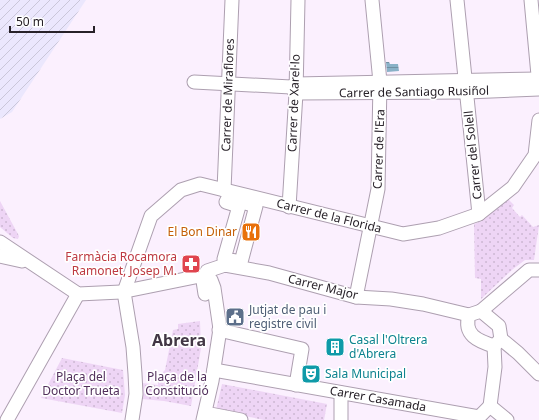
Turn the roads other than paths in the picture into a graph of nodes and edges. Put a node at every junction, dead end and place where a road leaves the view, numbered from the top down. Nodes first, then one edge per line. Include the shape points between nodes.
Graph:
1 (232, 0) edge
2 (298, 0) edge
3 (372, 0) edge
4 (457, 0) edge
5 (531, 0) edge
6 (194, 82) dead end
7 (228, 84) junction
8 (466, 86) junction
9 (539, 86) edge
10 (380, 87) junction
11 (294, 88) junction
12 (539, 120) edge
13 (224, 190) junction
14 (289, 207) junction
15 (479, 214) junction
16 (371, 227) junction
17 (0, 242) edge
18 (0, 256) edge
19 (224, 259) joint
20 (31, 263) junction
21 (539, 270) edge
22 (205, 275) junction
23 (184, 279) junction
24 (124, 292) junction
25 (78, 294) junction
26 (205, 294) junction
27 (356, 297) junction
28 (475, 313) junction
29 (219, 330) junction
30 (497, 342) junction
31 (217, 349) junction
32 (214, 370) junction
33 (539, 374) edge
34 (296, 385) junction
35 (341, 393) junction
36 (490, 406) junction
37 (204, 416) edge
38 (485, 418) edge
39 (7, 420) edge
40 (132, 420) edge
41 (241, 420) edge
42 (341, 420) edge
43 (507, 420) edge

1 - 7 street, Carrer de Miraflores
2 - 11 street, Carrer de Xarel·lo
3 - 10 street, Carrer de l'Era
4 - 8 street, Carrer del Solell
5 - 9 street
6 - 7 street, Carrer de Santiago Rusiñol
7 - 11 street, Carrer de Santiago Rusiñol
7 - 13 street, Carrer de Miraflores
8 - 9 street, Carrer de Santiago Rusiñol
8 - 10 street, Carrer de Santiago Rusiñol
8 - 15 street, Carrer del Solell
10 - 11 street, Carrer de Santiago Rusiñol
10 - 16 street, Carrer de l'Era via 378,189
11 - 14 street, Carrer de Xarel·lo
12 - 15 street, Carrer de la Florida via 535,156 513,187
13 - 14 street, Carrer de la Florida
13 - 24 street, Carrer de la Florida via 200,184 181,190 150,216
14 - 16 street, Carrer de la Florida
15 - 16 street, Carrer de la Florida via 439,228 403,234
16 - 27 street, Carrer de l'Era
17 - 20 street
18 - 20 street
19 - 19 street via 241,262 256,206 228,198 226,202 239,206
20 - 25 street
21 - 28 street via 529,270
22 - 23 street, Carrer Major
22 - 26 street via 202,281
22 - 27 street, Carrer Major via 207,271 226,265 270,273
22 - 29 street via 211,280 214,288
23 - 24 street, Carrer Major
23 - 26 street via 195,284
24 - 25 street, Carrer Major
24 - 40 street via 136,388
25 - 39 street
26 - 31 street via 215,327
27 - 28 street, Carrer Major via 391,299
28 - 30 street via 499,326
28 - 30 street via 466,323 470,333 480,342
29 - 31 street
29 - 34 street via 302,349
30 - 33 street via 518,353
30 - 36 street
31 - 32 street
32 - 34 street, Carrer Casamada
32 - 37 street
34 - 35 street, Carrer Casamada
35 - 38 street, Carrer Casamada
35 - 42 street
36 - 38 street, Carrer Casamada
36 - 43 street
37 - 41 street

